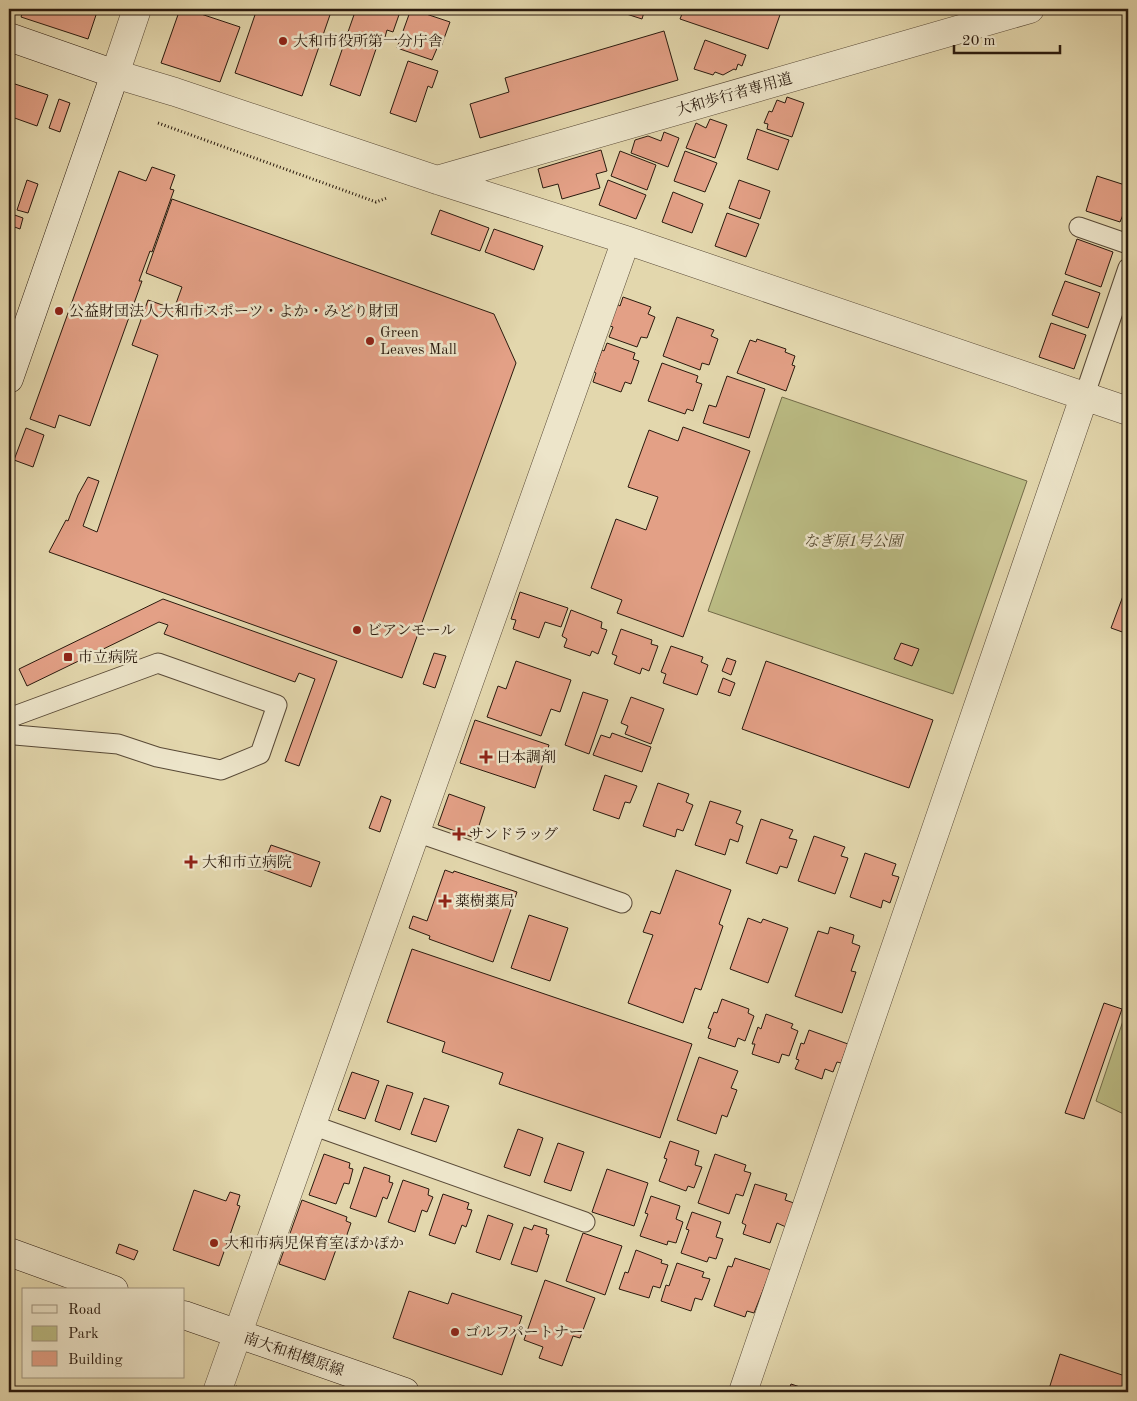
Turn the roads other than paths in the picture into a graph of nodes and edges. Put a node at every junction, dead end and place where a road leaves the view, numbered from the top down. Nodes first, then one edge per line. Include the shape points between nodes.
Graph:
1 (137, 9) edge
2 (1030, 9) edge
3 (9, 36) edge
4 (115, 74) junction
5 (437, 180) junction
6 (1079, 227) dead end
7 (626, 240) junction
8 (1128, 244) edge
9 (1128, 268) edge
10 (9, 379) edge
11 (1084, 396) junction
12 (1128, 411) edge
13 (9, 718) edge
14 (9, 729) edge
15 (416, 832) junction
16 (622, 903) dead end
17 (312, 1126) junction
18 (585, 1222) dead end
19 (9, 1252) edge
20 (108, 1288) edge
21 (185, 1315) edge
22 (238, 1334) junction
23 (217, 1392) edge
24 (405, 1392) edge
25 (743, 1392) edge

1 - 4 street
2 - 5 street, 大和歩行者専用道
3 - 4 street
4 - 5 street
4 - 10 street
5 - 7 street
6 - 8 lane
7 - 11 street
7 - 15 street
9 - 11 lane
11 - 12 street
11 - 25 street
13 - 14 lane via 158,663 277,705 260,754 221,770 118,744 15,735
15 - 16 lane
15 - 17 street
17 - 18 lane
17 - 22 street
19 - 20 street
21 - 22 street, 南大和相模原線
22 - 23 street
22 - 24 street, 南大和相模原線

